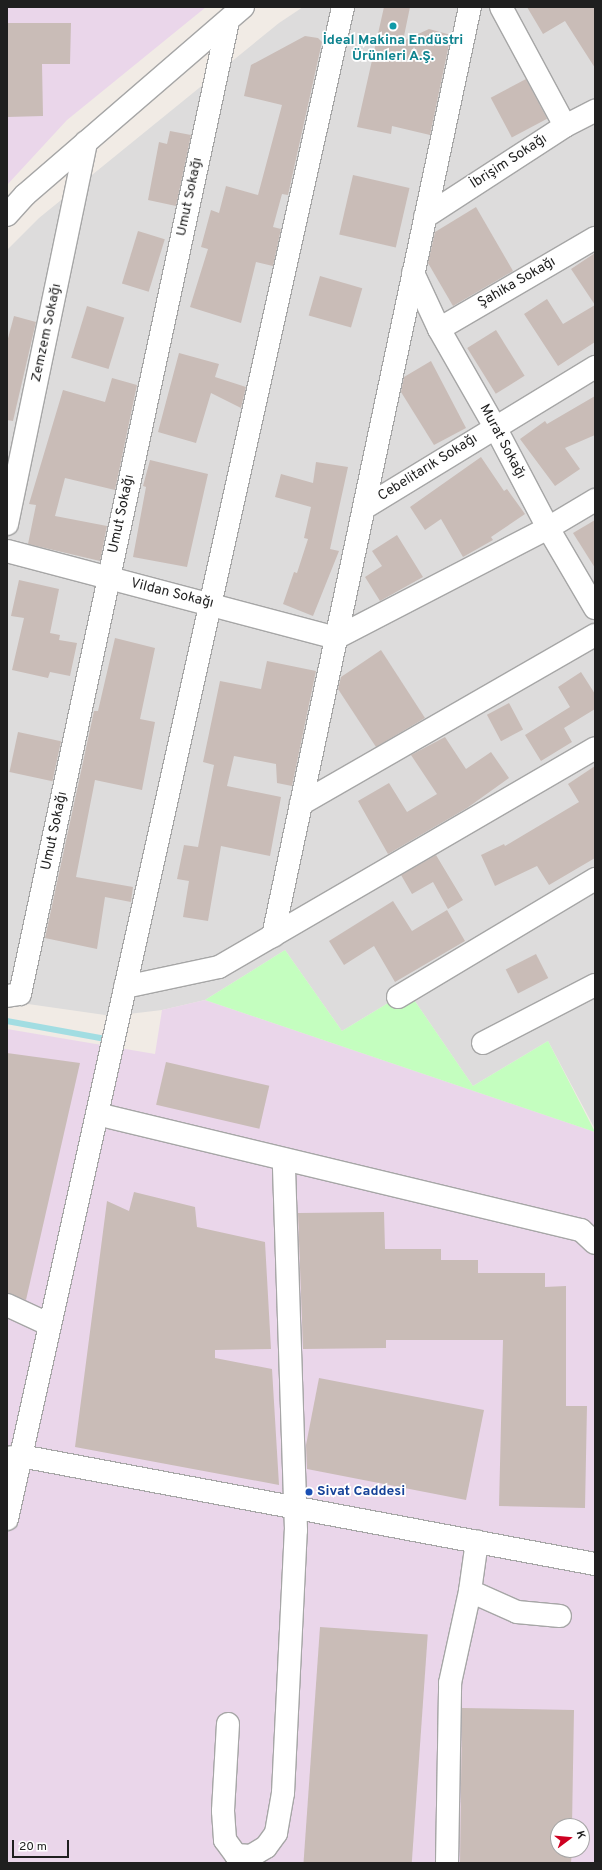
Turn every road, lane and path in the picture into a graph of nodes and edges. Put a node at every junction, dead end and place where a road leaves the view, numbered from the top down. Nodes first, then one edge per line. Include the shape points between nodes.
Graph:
1 (470, 7) edge
2 (501, 7) edge
3 (344, 9) edge
4 (235, 14) edge
5 (595, 111) edge
6 (566, 126) junction
7 (86, 142) junction
8 (7, 214) edge
9 (425, 217) junction
10 (595, 238) edge
11 (413, 274) junction
12 (439, 329) junction
13 (595, 367) edge
14 (495, 427) junction
15 (595, 500) edge
16 (364, 508) junction
17 (7, 524) edge
18 (548, 528) junction
19 (7, 551) edge
20 (109, 578) junction
21 (211, 603) junction
22 (595, 608) edge
23 (595, 635) edge
24 (336, 638) junction
25 (595, 748) edge
26 (301, 804) junction
27 (595, 879) edge
28 (273, 936) junction
29 (595, 985) edge
30 (125, 987) junction
31 (7, 996) edge
32 (398, 997) dead end
33 (483, 1043) dead end
34 (97, 1114) junction
35 (284, 1158) junction
36 (595, 1243) edge
37 (7, 1305) edge
38 (50, 1324) junction
39 (14, 1457) edge
40 (294, 1506) junction
41 (7, 1519) edge
42 (477, 1541) junction
43 (595, 1564) edge
44 (470, 1591) junction
45 (560, 1616) dead end
46 (228, 1724) dead end
47 (447, 1863) edge

1 - 9 street
2 - 6 street
3 - 21 street
4 - 7 street
4 - 20 street, Umut Sokağı
5 - 6 street, İbrişim Sokağı
6 - 9 street, İbrişim Sokağı
7 - 8 street
7 - 17 street, Zemzem Sokağı
9 - 11 street
10 - 12 street, Şahika Sokağı
11 - 12 street, Murat Sokağı
11 - 16 street
12 - 14 street, Murat Sokağı
13 - 14 street, Cebelitarık Sokağı
14 - 16 street, Cebelitarık Sokağı
14 - 18 street, Murat Sokağı
15 - 18 street
16 - 24 street
18 - 22 street, Murat Sokağı
18 - 24 street
19 - 20 street, Vildan Sokağı
20 - 21 street, Vildan Sokağı
20 - 31 street, Umut Sokağı via 20,994
21 - 24 street, Vildan Sokağı
21 - 30 street
23 - 26 street
24 - 26 street
25 - 28 street
26 - 28 street
27 - 32 street
28 - 30 street via 219,968
29 - 33 street
30 - 34 street
34 - 35 street
34 - 38 street
35 - 36 street via 580,1230
35 - 40 street
37 - 38 street
38 - 39 street
39 - 40 street
39 - 41 street
40 - 42 street
40 - 46 street via 296,1530 283,1793 276,1833 266,1847 251,1856 236,1855 225,1840 223,1811
42 - 43 street
42 - 44 street
44 - 45 street via 518,1612
44 - 47 street via 450,1684

